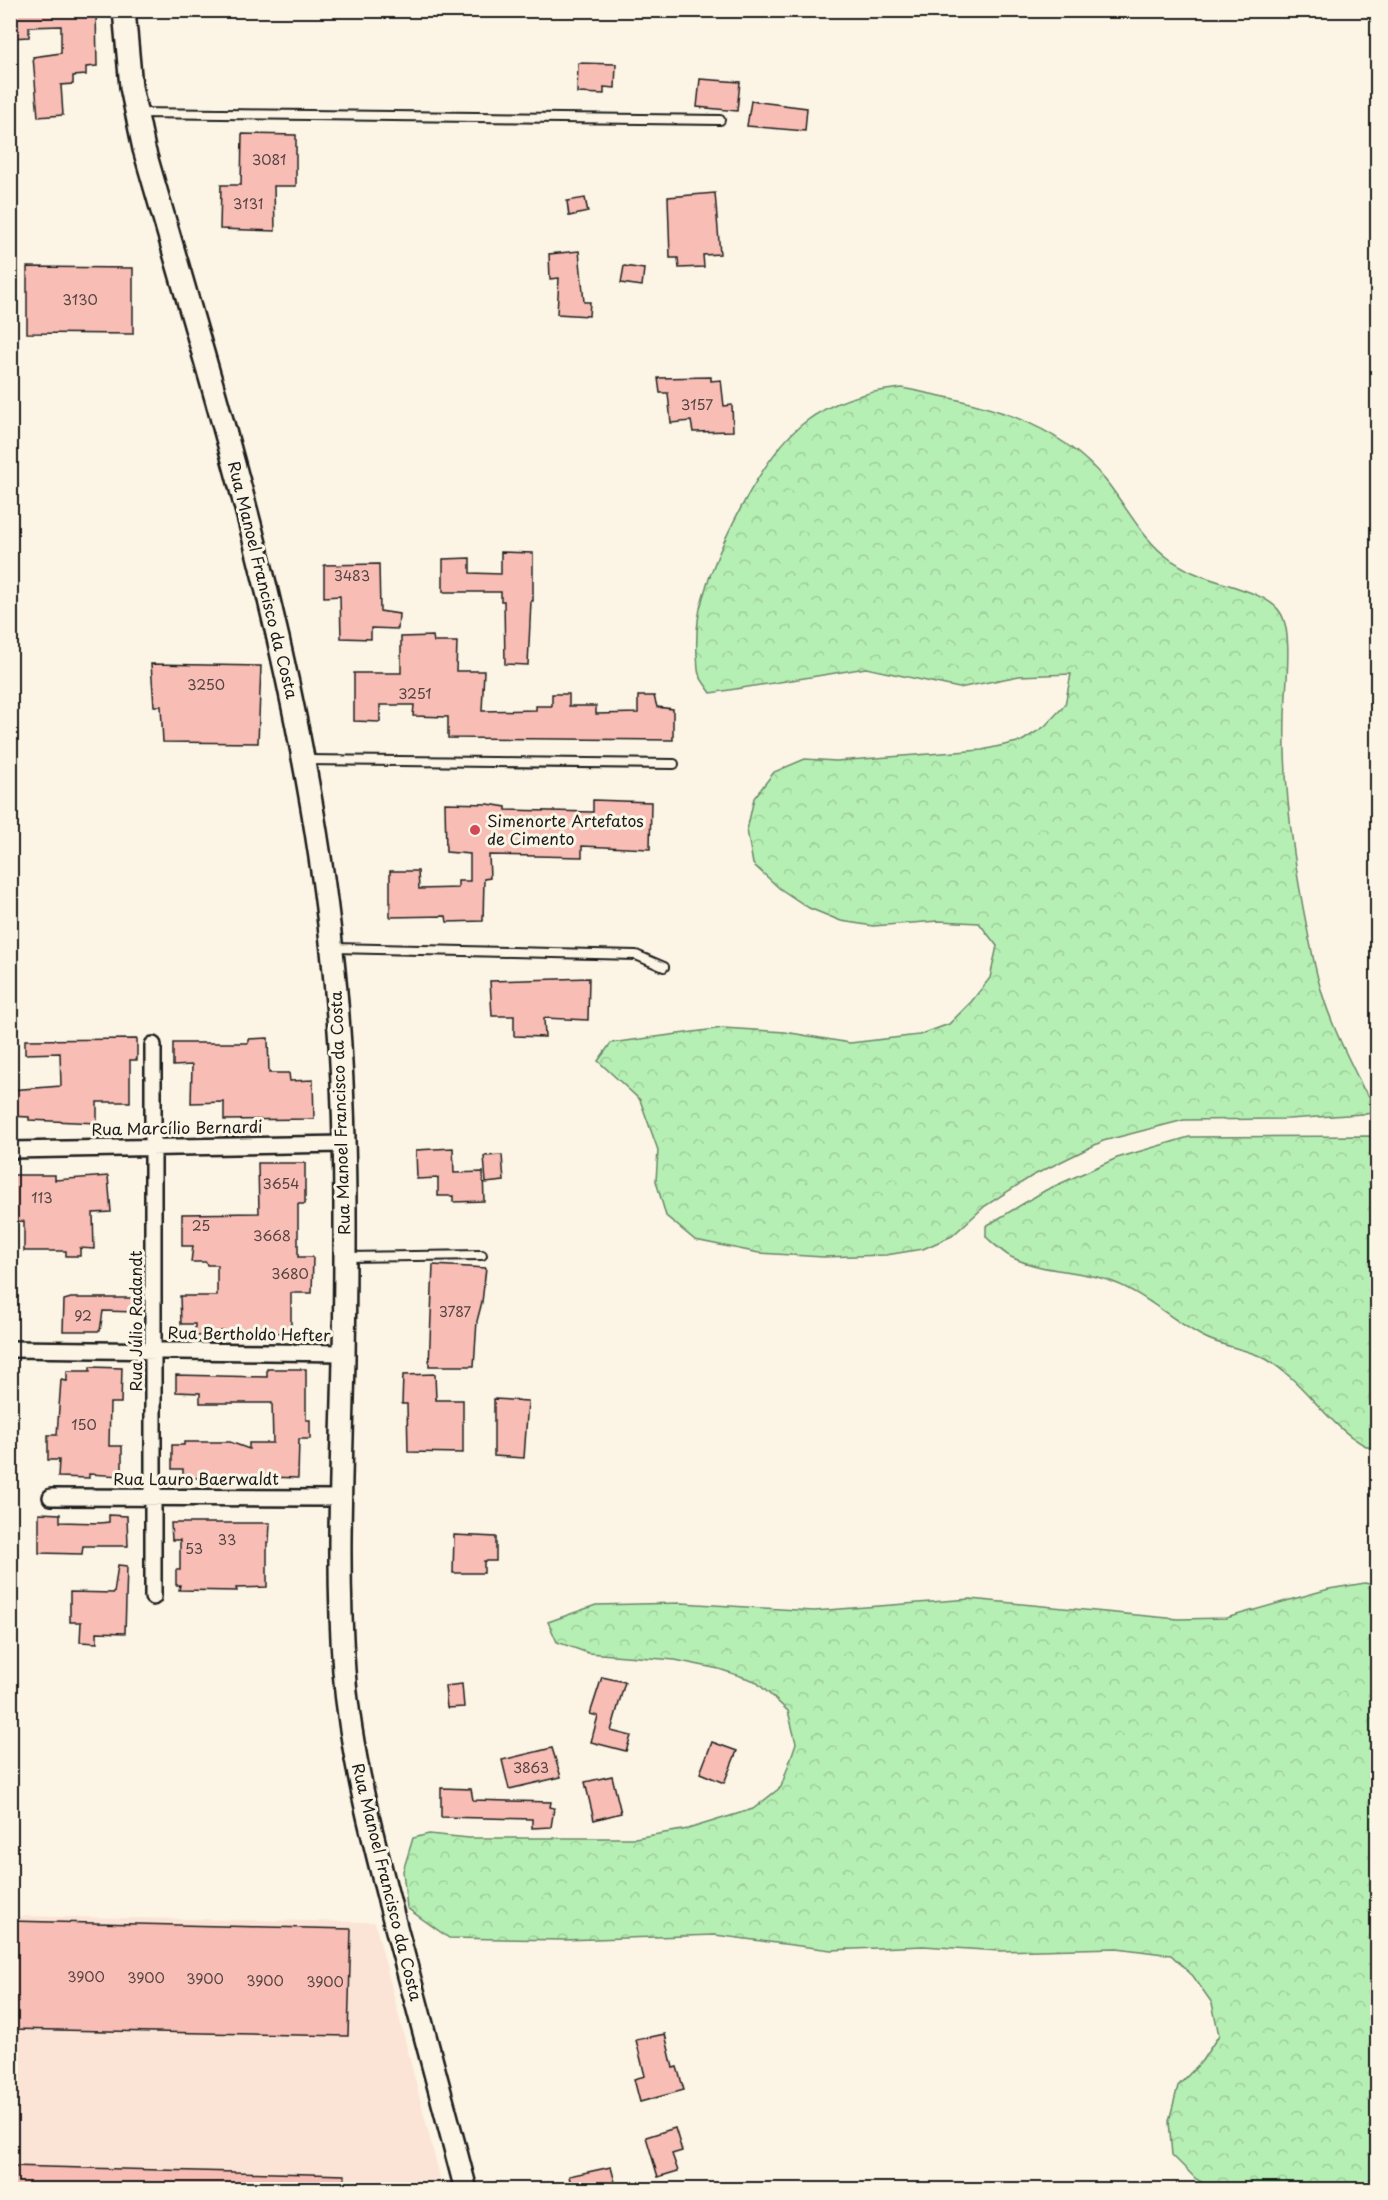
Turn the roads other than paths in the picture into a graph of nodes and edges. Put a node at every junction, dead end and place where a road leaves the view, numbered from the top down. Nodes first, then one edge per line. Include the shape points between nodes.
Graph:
1 (124, 10) edge
2 (136, 113) junction
3 (720, 120) dead end
4 (304, 760) junction
5 (674, 764) dead end
6 (332, 948) junction
7 (664, 967) dead end
8 (153, 1045) dead end
9 (344, 1144) junction
10 (154, 1145) junction
11 (10, 1150) edge
12 (482, 1255) dead end
13 (345, 1257) junction
14 (10, 1349) edge
15 (153, 1350) junction
16 (344, 1353) junction
17 (51, 1497) dead end
18 (153, 1497) junction
19 (341, 1498) junction
20 (153, 1597) dead end
21 (466, 2190) edge

1 - 2 main road, Rua Manoel Francisco da Costa
2 - 3 lane
2 - 4 main road, Rua Manoel Francisco da Costa via 262,565
4 - 5 lane
4 - 6 main road, Rua Manoel Francisco da Costa
6 - 7 lane via 636,955
6 - 9 main road, Rua Manoel Francisco da Costa via 342,1062
8 - 10 street, Rua Júlio Radandt
9 - 10 street, Rua Marcílio Bernardi
9 - 13 main road, Rua Manoel Francisco da Costa
10 - 11 street, Rua Marcílio Bernardi
10 - 15 street, Rua Júlio Radandt
12 - 13 lane
13 - 16 main road, Rua Manoel Francisco da Costa
14 - 15 street, Rua Bertholdo Hefter
15 - 16 street, Rua Bertholdo Hefter
15 - 18 street, Rua Júlio Radandt
16 - 19 main road, Rua Manoel Francisco da Costa
17 - 18 street, Rua Lauro Baerwaldt
18 - 19 street, Rua Lauro Baerwaldt
18 - 20 street, Rua Júlio Radandt
19 - 21 main road, Rua Manoel Francisco da Costa via 343,1645 356,1755 376,1851

